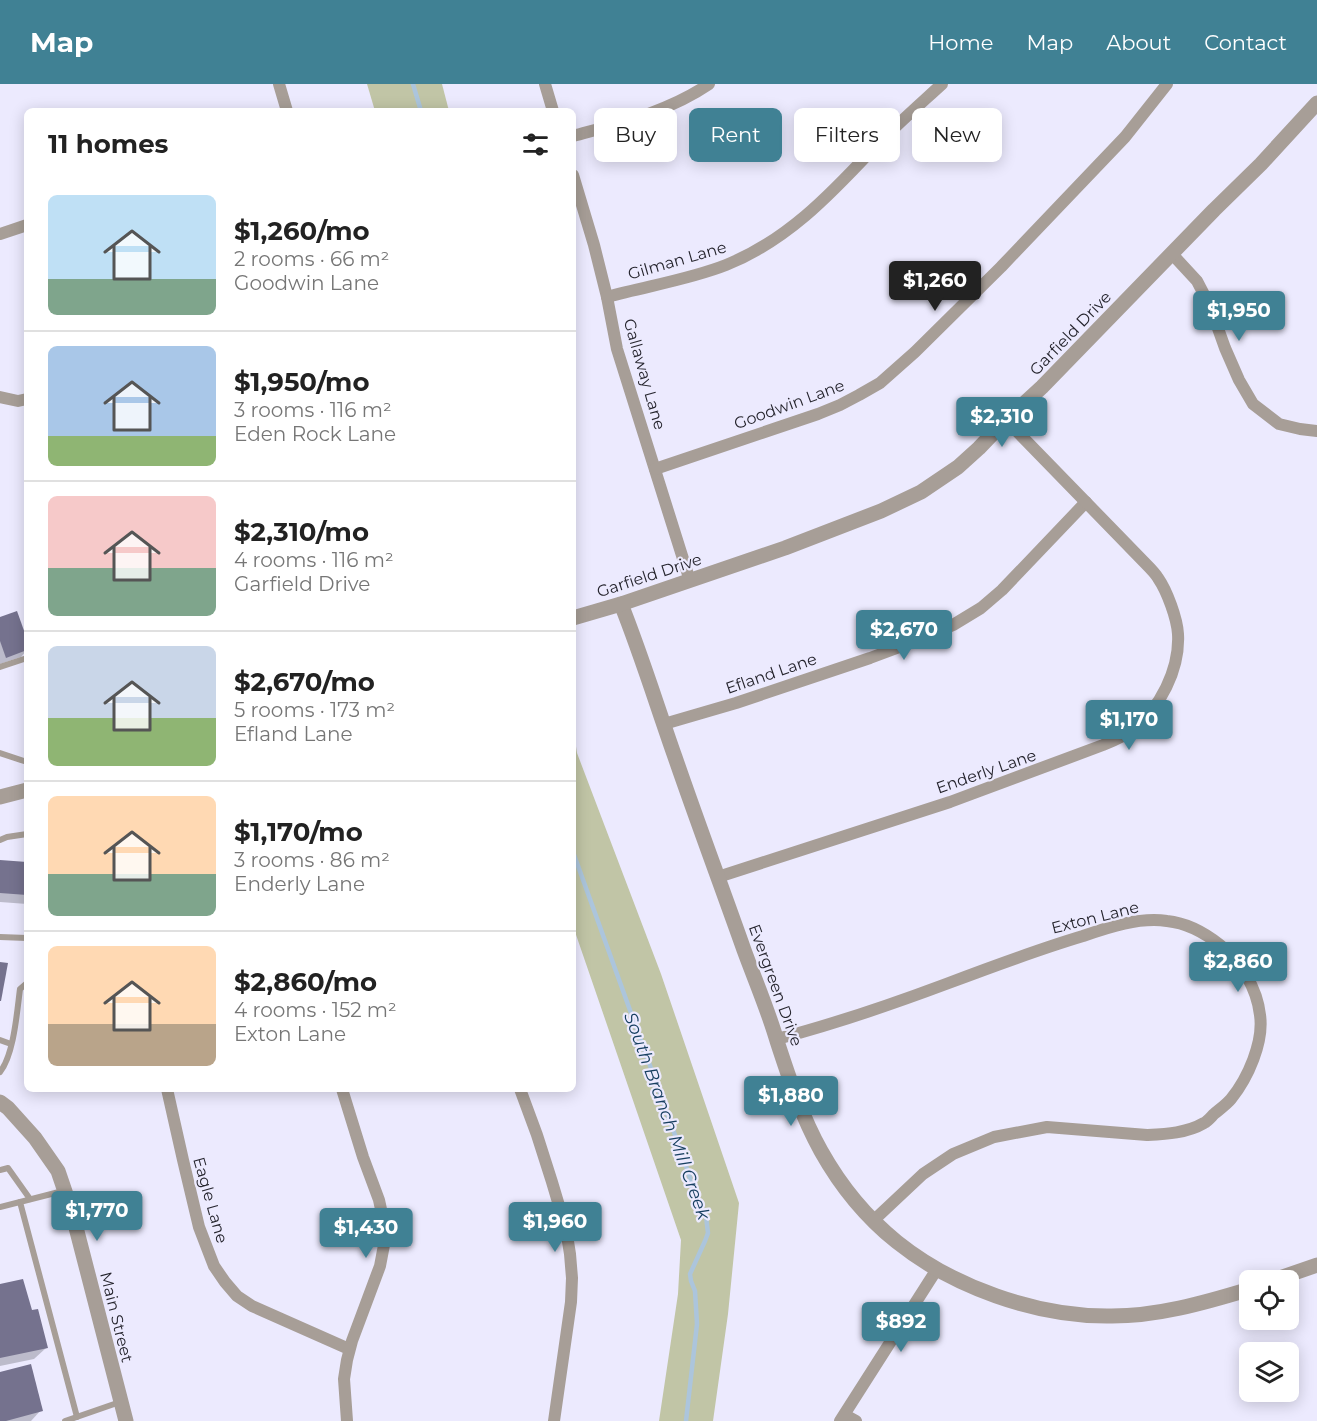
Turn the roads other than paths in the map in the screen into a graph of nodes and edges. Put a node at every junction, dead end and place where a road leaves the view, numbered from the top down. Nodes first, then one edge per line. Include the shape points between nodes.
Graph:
1 (279, 84) edge
2 (545, 84) edge
3 (709, 84) edge
4 (942, 84) edge
5 (1167, 84) edge
6 (286, 108) edge
7 (552, 108) edge
8 (1314, 111) edge
9 (576, 135) edge
10 (576, 185) edge
11 (24, 226) edge
12 (0, 234) edge
13 (1172, 254) junction
14 (607, 297) junction
15 (0, 397) edge
16 (24, 400) edge
17 (1006, 420) junction
18 (1317, 431) edge
19 (655, 469) junction
20 (1086, 502) junction
21 (690, 580) junction
22 (621, 604) junction
23 (576, 617) edge
24 (24, 659) edge
25 (0, 667) edge
26 (664, 724) junction
27 (0, 753) edge
28 (24, 761) edge
29 (24, 791) edge
30 (0, 797) edge
31 (24, 834) edge
32 (0, 840) edge
33 (718, 878) junction
34 (0, 937) edge
35 (24, 938) edge
36 (24, 986) edge
37 (777, 1039) junction
38 (0, 1040) edge
39 (11, 1044) junction
40 (0, 1072) edge
41 (168, 1092) edge
42 (343, 1092) edge
43 (521, 1092) edge
44 (0, 1102) edge
45 (0, 1170) edge
46 (65, 1190) junction
47 (30, 1199) junction
48 (20, 1202) junction
49 (0, 1207) edge
50 (874, 1220) junction
51 (1317, 1265) edge
52 (937, 1269) junction
53 (1299, 1271) edge
54 (1239, 1292) edge
55 (349, 1349) junction
56 (121, 1401) junction
57 (77, 1417) junction
58 (847, 1419) edge
59 (65, 1421) edge
60 (126, 1421) edge
61 (347, 1421) edge
62 (555, 1421) edge

1 - 6 street
2 - 7 street
3 - 9 street via 662,109
4 - 14 street, Gilman Lane via 788,231 726,265
5 - 19 street, Goodwin Lane via 1125,137 1051,216 880,383 818,414
8 - 13 street, Garfield Drive
10 - 14 street, Gallaway Lane
11 - 12 street
13 - 17 street, Garfield Drive
13 - 18 street via 1197,281 1253,404 1279,424
14 - 19 street, Gallaway Lane via 617,349
15 - 16 street
17 - 20 street, Enderly Lane
17 - 21 street, Garfield Drive via 958,467 921,492 785,548
19 - 21 street, Gallaway Lane
20 - 26 street, Efland Lane via 1002,590 953,626 736,703
20 - 33 street, Enderly Lane via 1159,579 1175,614 1177,652 1172,671 1145,718 1120,739 1052,766
21 - 22 street, Garfield Drive
22 - 23 street, Garfield Drive
22 - 26 street, Evergreen Drive
24 - 25 lane
26 - 33 street, Evergreen Drive
27 - 28 lane
29 - 30 street
31 - 32 lane
33 - 37 street, Evergreen Drive
34 - 35 lane
36 - 39 lane via 20,989
37 - 50 street, Evergreen Drive via 797,1099 821,1151
37 - 50 street, Exton Lane via 831,1024 1052,945 1150,920 1168,921 1201,932 1229,952 1249,981 1260,1015 1261,1033 1250,1069 1230,1101 1204,1123 1174,1133 1147,1135 1047,1127 994,1137 953,1154 930,1169
38 - 39 lane
39 - 40 lane
41 - 55 street, Eagle Lane via 200,1227 214,1266 225,1282 252,1306
42 - 55 street via 380,1200 384,1223 380,1266
43 - 62 street via 552,1182 570,1254 572,1302
44 - 46 street, Main Street via 35,1138 58,1171
45 - 47 lane via 8,1168
46 - 47 lane
46 - 56 street, Main Street
47 - 48 lane
48 - 49 lane
48 - 57 lane
50 - 52 street, Evergreen Drive via 896,1241
51 - 53 street
52 - 54 street, Evergreen Drive via 1016,1302 1081,1315 1163,1311
52 - 58 street
55 - 61 street via 344,1379
56 - 57 lane
56 - 60 street, Main Street
57 - 59 lane

